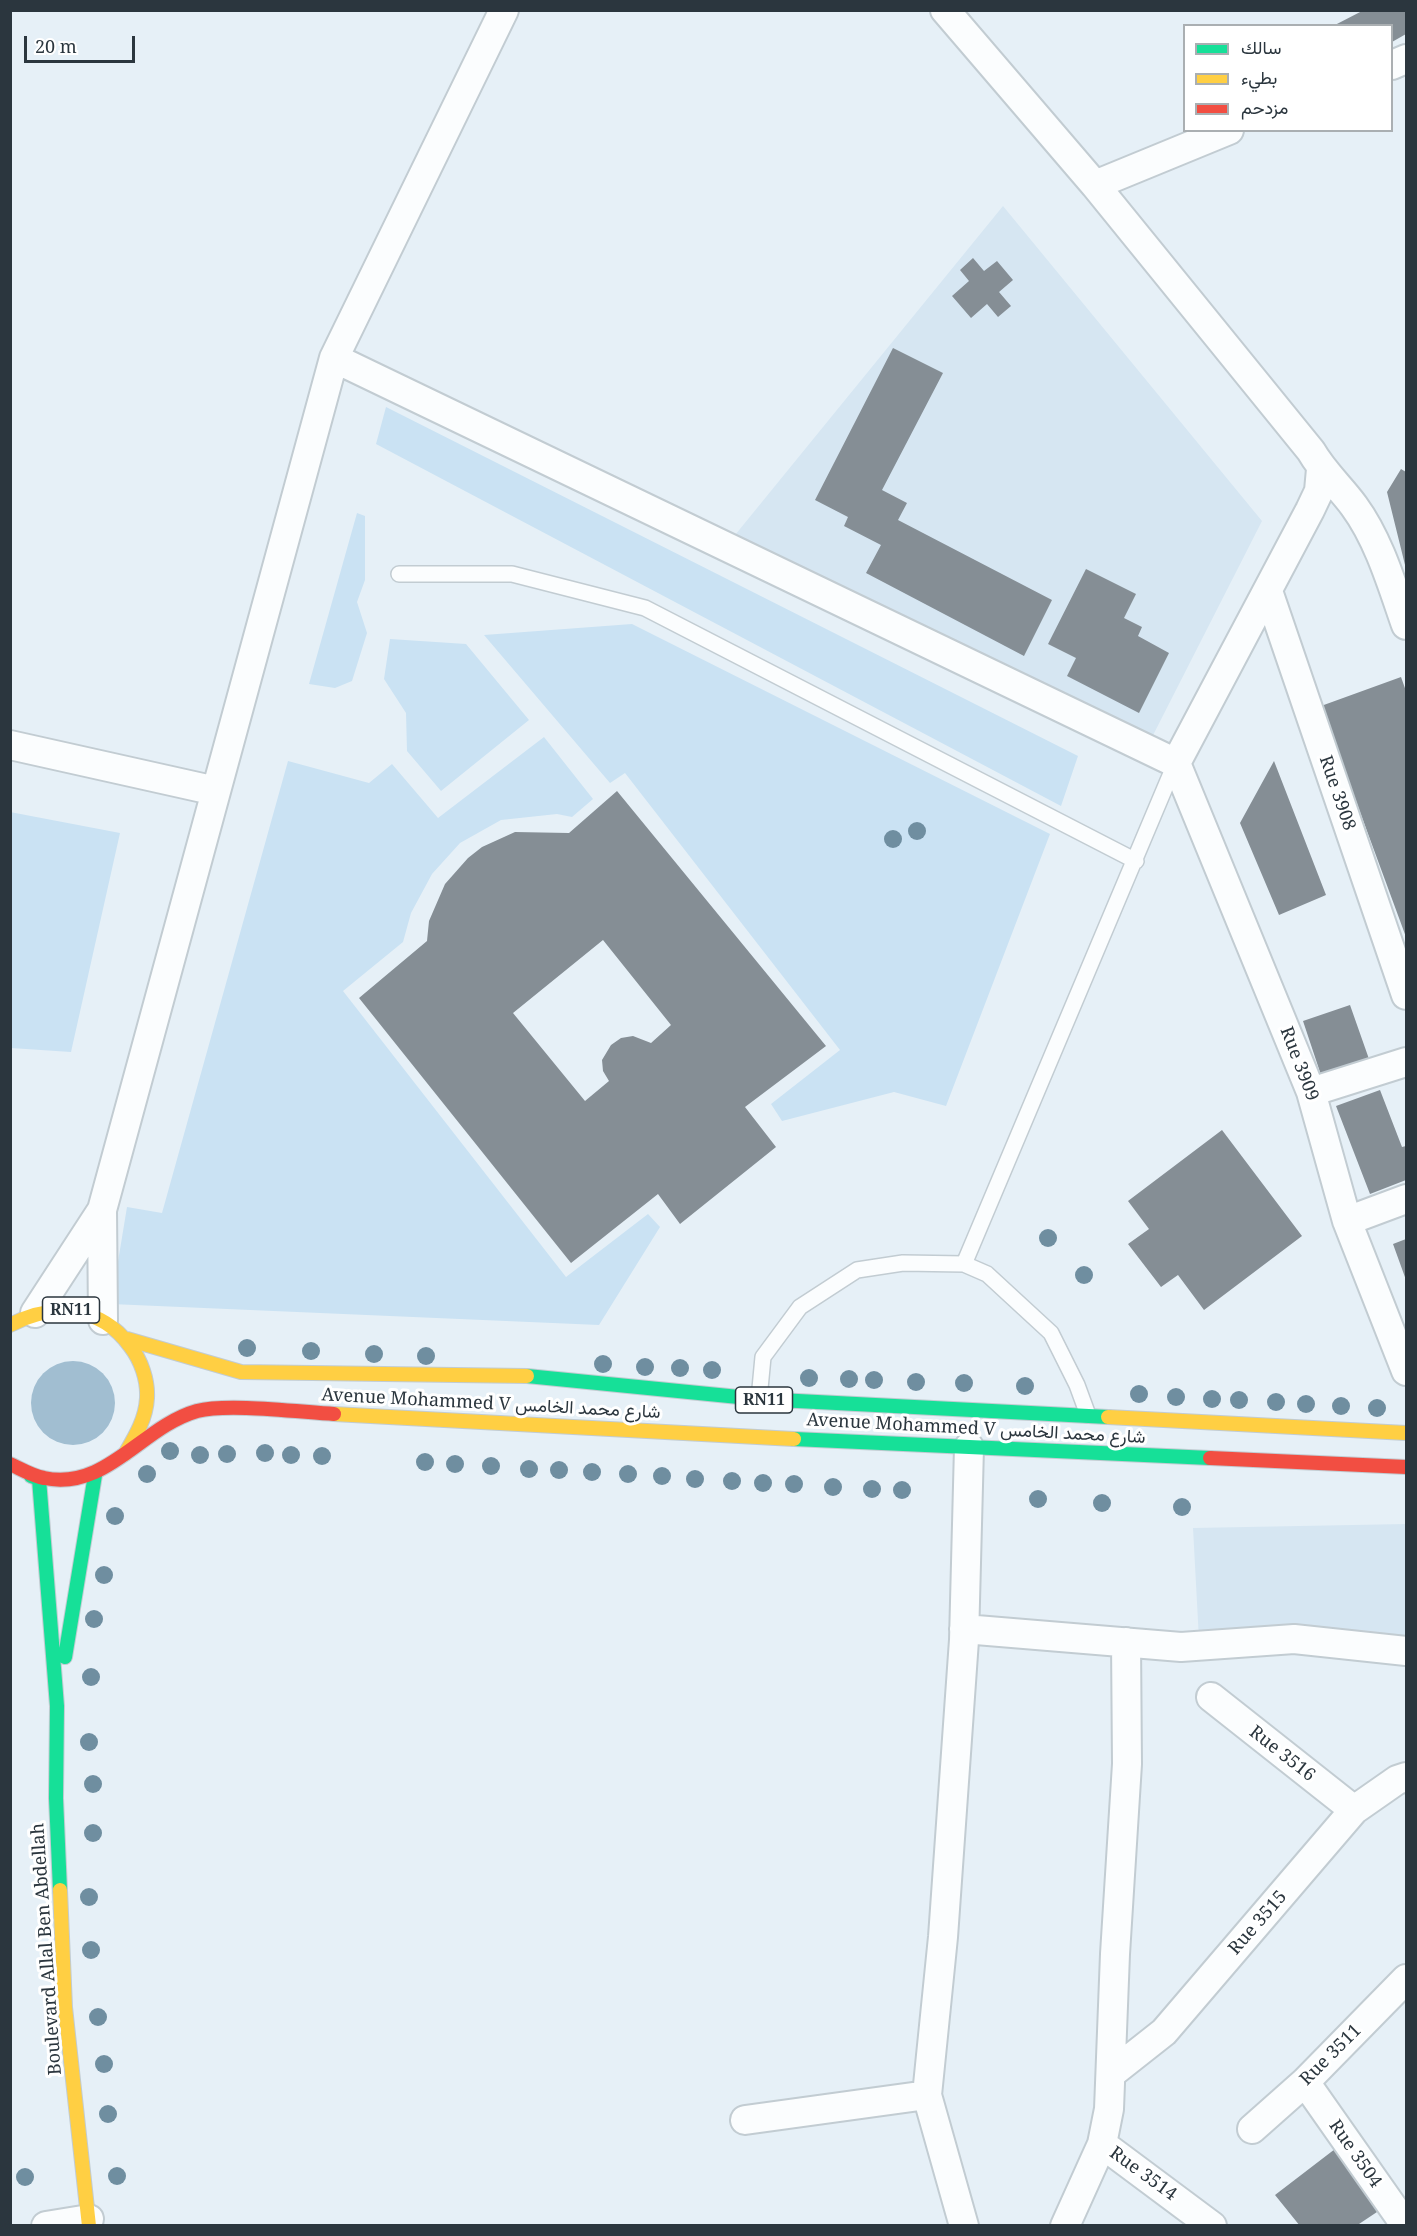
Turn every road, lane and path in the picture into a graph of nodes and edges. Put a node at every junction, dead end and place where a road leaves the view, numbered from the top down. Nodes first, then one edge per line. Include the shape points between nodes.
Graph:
1 (504, 10) edge
2 (947, 11) edge
3 (1407, 59) edge
4 (1393, 65) edge
5 (1224, 132) edge
6 (1095, 184) junction
7 (334, 358) junction
8 (1321, 469) junction
9 (399, 574) dead end
10 (1268, 591) junction
11 (1407, 625) edge
12 (10, 745) edge
13 (1176, 762) junction
14 (216, 791) junction
15 (1136, 861) junction
16 (1407, 995) edge
17 (1407, 1062) edge
18 (1311, 1092) junction
19 (1407, 1199) edge
20 (102, 1209) junction
21 (1347, 1221) junction
22 (964, 1264) junction
23 (23, 1319) edge
24 (103, 1320) junction
25 (127, 1339) junction
26 (1407, 1371) edge
27 (759, 1400) junction
28 (1088, 1415) junction
29 (1407, 1433) edge
30 (969, 1447) junction
31 (125, 1454) junction
32 (10, 1464) edge
33 (1407, 1467) edge
34 (95, 1475) junction
35 (31, 1476) junction
36 (964, 1629) junction
37 (1126, 1642) junction
38 (1407, 1651) edge
39 (1211, 1697) dead end
40 (57, 1706) junction
41 (1407, 1778) edge
42 (1354, 1810) junction
43 (1407, 1979) edge
44 (1112, 2073) junction
45 (1305, 2082) junction
46 (927, 2095) junction
47 (745, 2120) dead end
48 (1252, 2129) dead end
49 (1102, 2144) junction
50 (89, 2222) edge
51 (46, 2226) edge
52 (964, 2226) edge
53 (1065, 2226) edge
54 (1212, 2226) edge
55 (1406, 2226) edge

1 - 7 street
2 - 6 street
3 - 4 street
5 - 6 street
6 - 8 street via 1311,451
7 - 13 street
7 - 14 street
8 - 10 street via 1319,491
8 - 11 street via 1354,506 1373,538
9 - 15 lane via 512,574 645,608
10 - 13 street
10 - 16 street, Rue 3908
12 - 14 street
13 - 15 lane
13 - 18 street, Rue 3909
14 - 20 street
15 - 22 lane
17 - 18 street
18 - 21 street, Rue 3909
19 - 21 street
20 - 23 street
20 - 24 street
21 - 26 street, Rue 3909
22 - 27 lane via 903,1263 857,1270 800,1307 763,1357
22 - 28 lane via 987,1274 1052,1333
23 - 24 main road, RN11 via 49,1309 77,1310
24 - 25 main road, RN11
25 - 27 main road, Avenue Mohammed V شارع محمد الخامس / RN11 via 241,1372 544,1376
25 - 31 main road, RN11 via 142,1366 147,1397 141,1428
27 - 28 main road, Avenue Mohammed V شارع محمد الخامس / RN11
28 - 29 main road, Avenue Mohammed V شارع محمد الخامس / RN11
30 - 31 main road, Avenue Mohammed V شارع محمد الخامس / RN11 via 236,1409 196,1411
30 - 33 main road, Avenue Mohammed V شارع محمد الخامس / RN11
30 - 36 street
31 - 34 main road, RN11
32 - 35 main road, RN11
34 - 35 main road, RN11 via 63,1482
34 - 40 main road, Boulevard Allal Ben Abdellah
35 - 40 main road, Boulevard Allal Ben Abdellah via 39,1479
36 - 37 street
36 - 46 street via 943,1937
37 - 38 street via 1181,1647 1294,1639
37 - 44 street via 1127,1764 1114,1954
39 - 42 street, Rue 3516
40 - 50 main road, Boulevard Allal Ben Abdellah via 56,1797 65,2007
41 - 42 street, Rue 3515 via 1397,1780
42 - 44 street, Rue 3515 via 1164,2032
43 - 45 street, Rue 3511
44 - 49 street
45 - 48 street, Rue 3511
45 - 55 street, Rue 3504
46 - 47 street
46 - 52 street
49 - 53 street
49 - 54 street, Rue 3514
50 - 51 street

